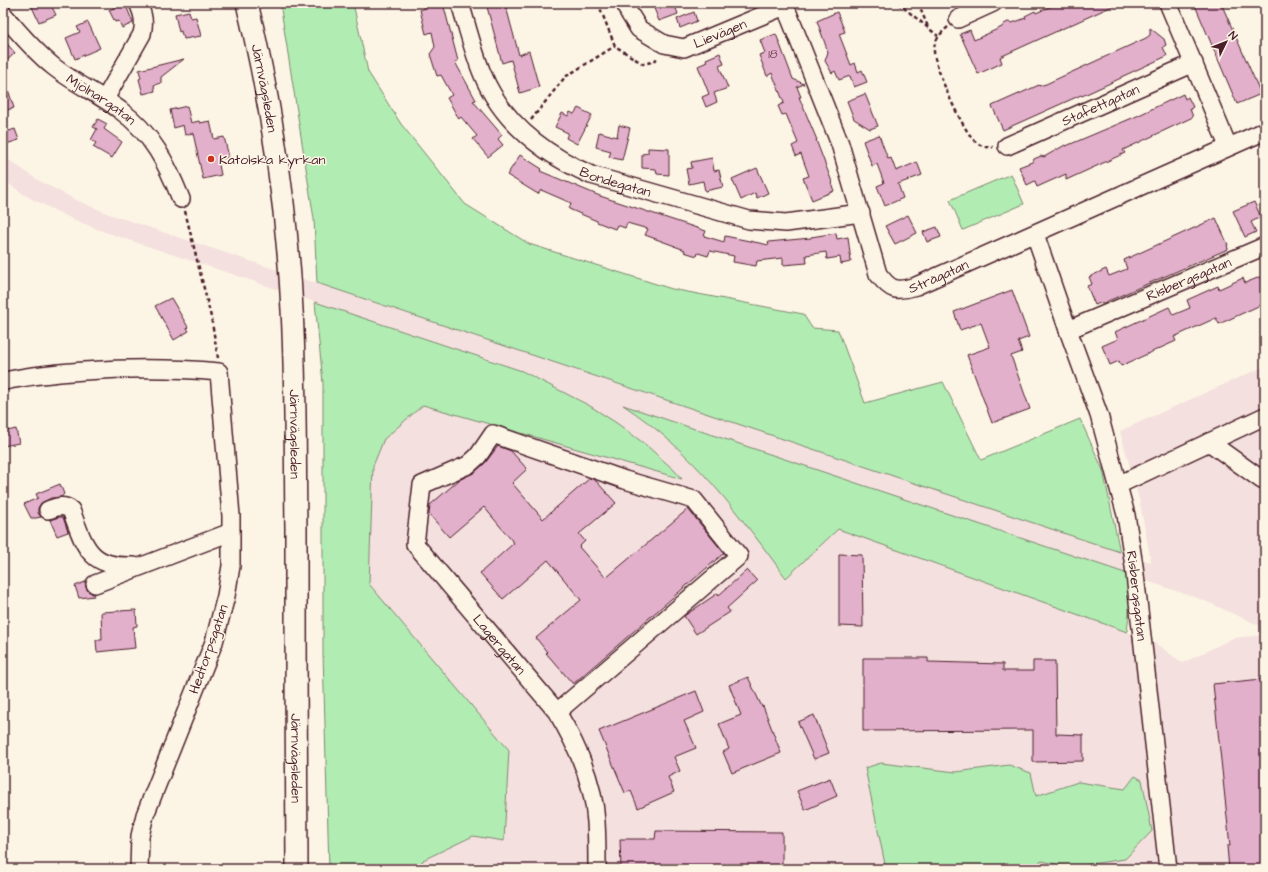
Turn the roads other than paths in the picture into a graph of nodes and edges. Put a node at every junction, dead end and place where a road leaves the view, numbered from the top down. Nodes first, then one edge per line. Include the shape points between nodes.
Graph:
1 (138, 3) edge
2 (247, 3) edge
3 (460, 3) edge
4 (625, 3) edge
5 (993, 3) edge
6 (1168, 3) edge
7 (784, 5) edge
8 (3, 14) edge
9 (958, 19) road end
10 (1194, 63) junction
11 (105, 99) junction
12 (1265, 130) edge
13 (1007, 146) road end
14 (1228, 146) junction
15 (181, 199) dead end
16 (861, 213) junction
17 (1035, 234) junction
18 (1265, 246) edge
19 (1068, 330) junction
20 (5, 381) dead end
21 (1265, 416) edge
22 (1208, 442) junction
23 (1265, 479) edge
24 (1118, 485) junction
25 (48, 510) dead end
26 (231, 532) junction
27 (144, 565) junction
28 (95, 584) dead end
29 (557, 712) junction
30 (139, 869) edge
31 (298, 869) edge
32 (597, 869) edge
33 (1168, 869) edge

1 - 11 street via 144,24 142,34
2 - 31 main road, Järnvägsleden via 270,112 288,252 292,310
3 - 16 street, Bondegatan via 482,73 505,115 545,150 567,164 592,175 749,220 786,222
4 - 7 street, Lievägen via 639,30 664,44 684,48
5 - 9 street
6 - 10 street
7 - 16 street, Strågatan via 840,144
8 - 11 street, Mjölnargatan via 53,66
10 - 13 street, Stafettgatan
10 - 14 street
11 - 15 street, Mjölnargatan via 121,110 153,144 170,171
12 - 14 street, Strågatan
14 - 17 street, Strågatan
16 - 17 street, Strågatan via 878,274 887,285 900,290 916,286
17 - 19 street, Risbergsgatan
18 - 19 street, Risbergsgatan
19 - 24 street, Risbergsgatan via 1099,415
20 - 26 street, Hedtorpsgatan via 27,376 108,370 174,369 219,372
21 - 22 street
22 - 23 street via 1262,480
22 - 24 street
24 - 33 street, Risbergsgatan via 1126,515 1134,566
25 - 27 street via 61,506 71,510 82,539 95,558 119,567
26 - 27 street
26 - 30 street, Hedtorpsgatan via 231,566 216,634 145,815 140,836
27 - 28 street
29 - 29 street, Lagergatan via 415,544 422,485 468,465 478,456 493,434 625,480 694,500 739,556
29 - 32 street, Lagergatan via 570,733 590,784 596,822

